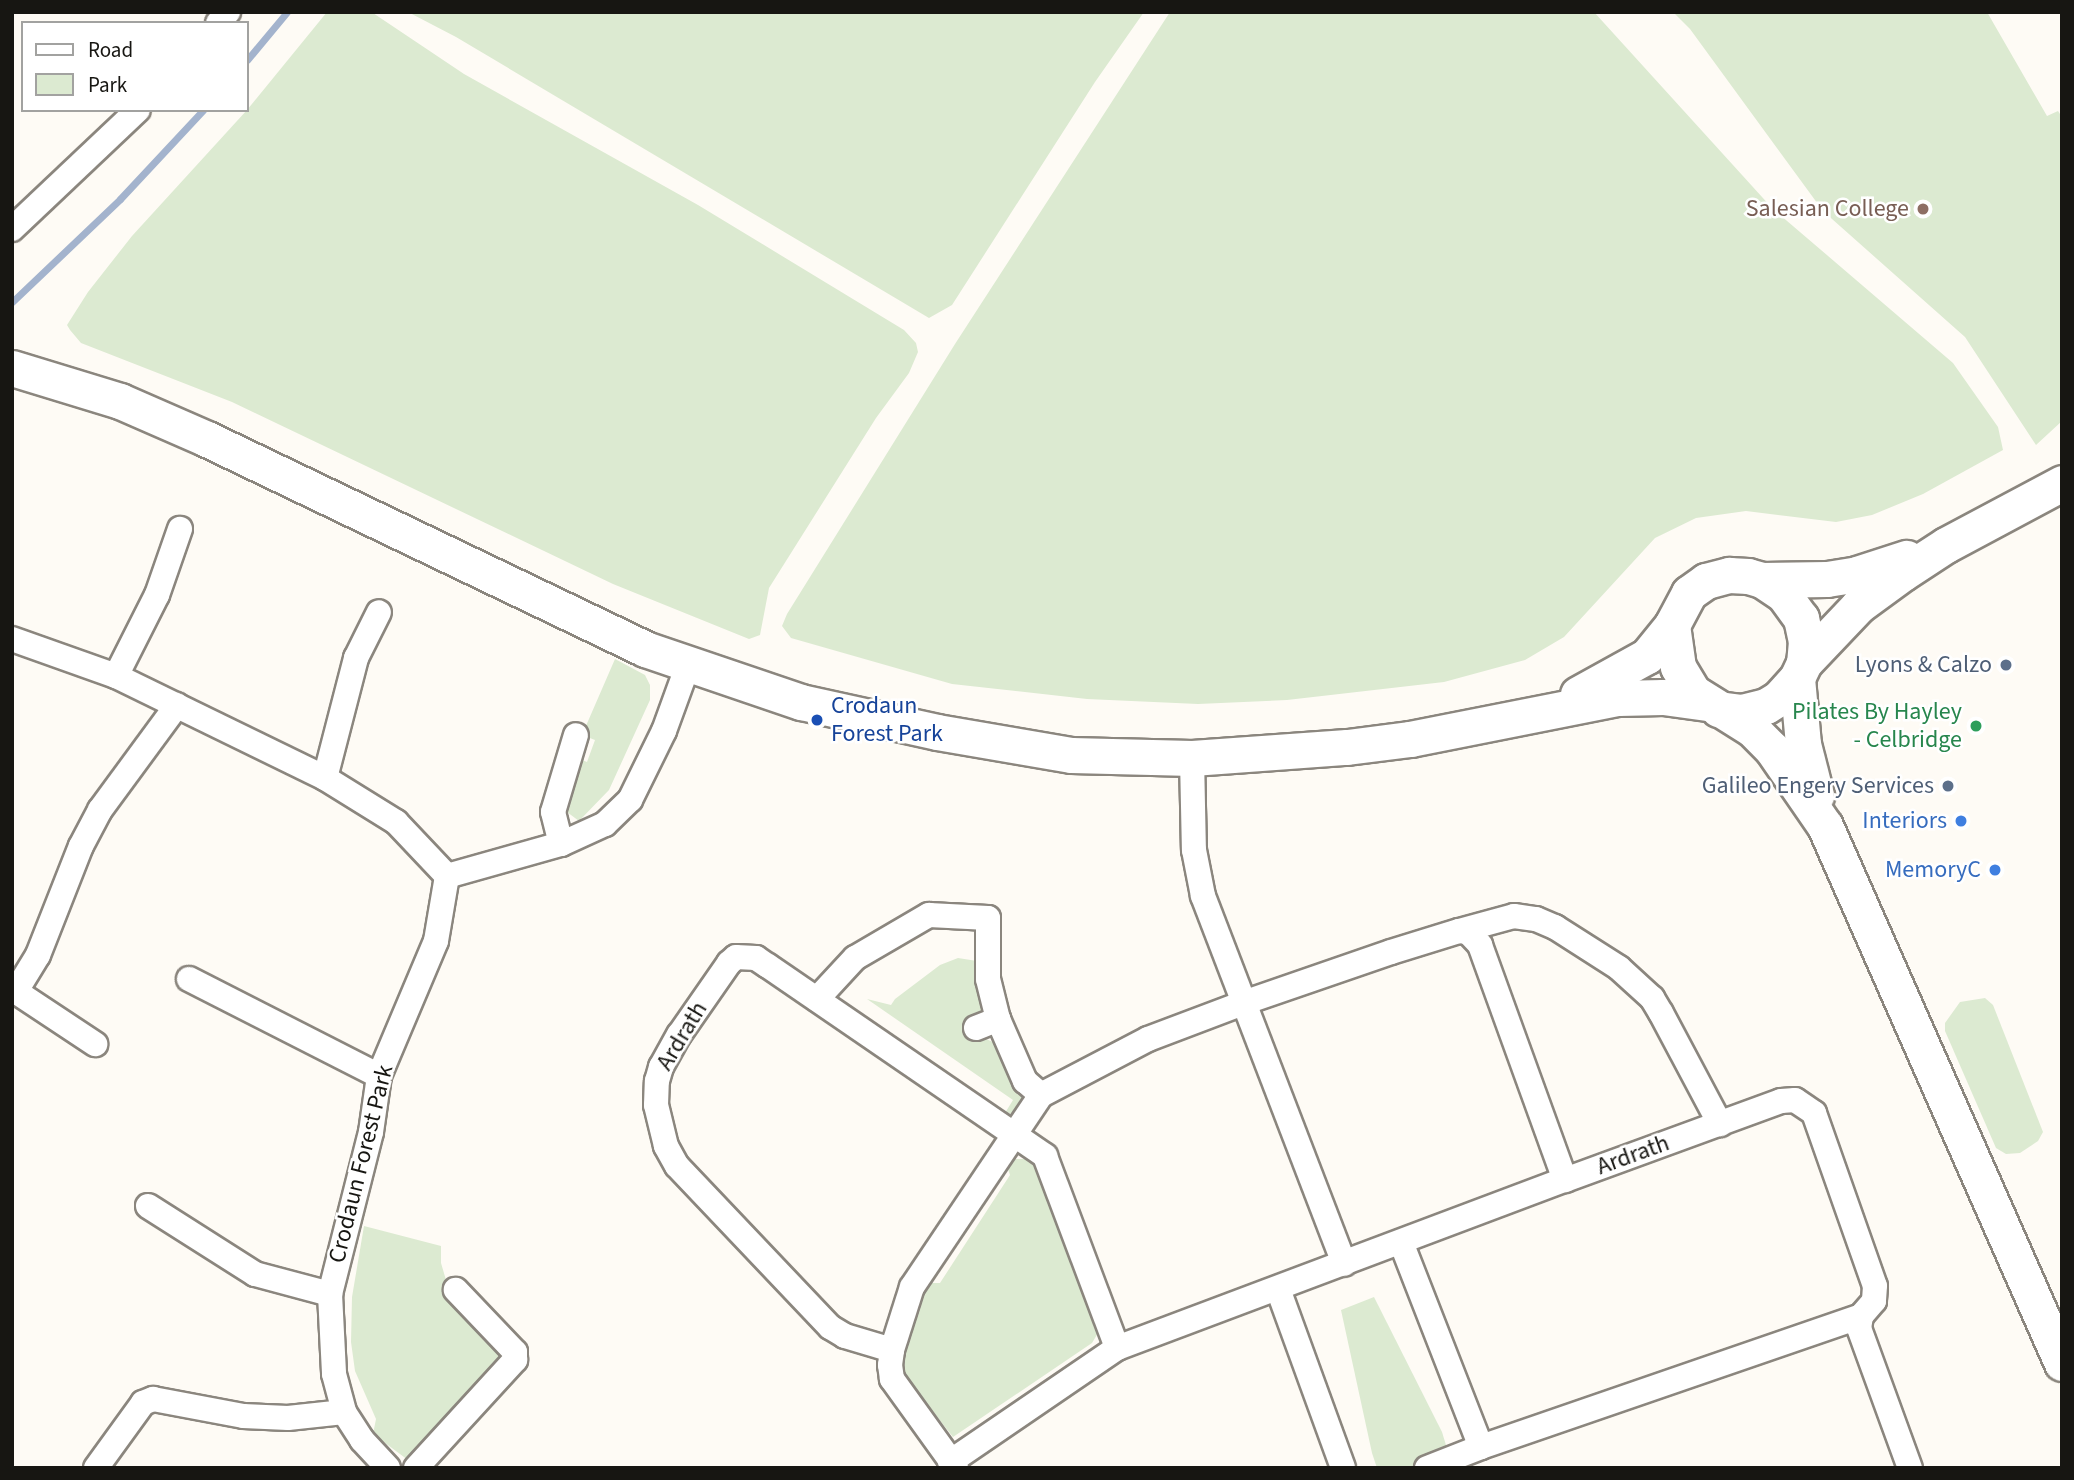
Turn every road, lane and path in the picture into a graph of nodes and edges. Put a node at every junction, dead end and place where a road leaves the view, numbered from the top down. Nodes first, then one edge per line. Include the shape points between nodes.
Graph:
1 (136, 112) edge
2 (12, 229) edge
3 (12, 368) edge
4 (2062, 483) edge
5 (180, 529) dead end
6 (1946, 545) junction
7 (1762, 580) junction
8 (379, 612) dead end
9 (1672, 625) junction
10 (12, 639) edge
11 (688, 665) junction
12 (1801, 670) junction
13 (116, 676) junction
14 (177, 705) junction
15 (1713, 706) junction
16 (1478, 725) junction
17 (576, 735) dead end
18 (1192, 758) junction
19 (325, 778) junction
20 (1825, 826) junction
21 (561, 844) junction
22 (447, 876) junction
23 (1459, 931) junction
24 (189, 979) dead end
25 (14, 990) edge
26 (817, 999) junction
27 (1246, 1002) junction
28 (95, 1044) dead end
29 (379, 1076) junction
30 (1041, 1095) junction
31 (1720, 1124) junction
32 (1015, 1134) junction
33 (1565, 1180) junction
34 (148, 1206) dead end
35 (1401, 1242) junction
36 (1345, 1264) junction
37 (1278, 1289) junction
38 (456, 1290) dead end
39 (330, 1294) junction
40 (1861, 1316) junction
41 (1117, 1348) junction
42 (892, 1350) junction
43 (2062, 1363) edge
44 (344, 1412) junction
45 (1481, 1447) junction
46 (953, 1465) edge
47 (96, 1468) edge
48 (388, 1468) edge
49 (416, 1468) edge
50 (1343, 1468) edge
51 (1427, 1468) edge
52 (1910, 1468) edge

1 - 2 street
3 - 11 main road via 97,393 207,439 600,629
4 - 6 main road
5 - 13 street via 157,595
6 - 7 main road via 1857,574
6 - 12 main road via 1858,606
7 - 9 main road via 1729,575 1706,581 1689,593
7 - 12 main road via 1784,595 1801,618 1806,640
8 - 19 street via 356,658
9 - 15 main road via 1678,667 1693,692
9 - 16 main road via 1630,669 1576,695
10 - 13 street
11 - 18 main road via 801,702 937,732 1071,755
11 - 21 street via 664,731 630,800 605,824
12 - 15 main road via 1779,698 1766,706 1742,712
12 - 20 main road via 1803,744
13 - 14 street
14 - 19 street
14 - 25 street via 100,810 38,955
15 - 16 main road via 1654,697 1618,698
15 - 20 main road via 1752,729 1772,749
16 - 18 main road via 1347,747
17 - 21 street via 553,812
18 - 27 street via 1194,850 1202,896
19 - 22 street via 396,822
20 - 43 main road
21 - 22 street
22 - 29 street, Crodaun Forest Park via 436,941
23 - 27 street
23 - 31 street via 1514,916 1536,919 1555,926 1619,968 1652,999
23 - 33 street, Ardrath via 1468,932 1480,945
24 - 29 street
25 - 28 street
26 - 30 street via 855,958 929,915 988,918 987,1024 1025,1081
26 - 32 street, Ardrath
26 - 42 street, Ardrath via 756,958 736,957 729,962 668,1052 656,1081 657,1116 677,1166 830,1327
27 - 30 street via 1148,1039
27 - 36 street
29 - 39 street, Crodaun Forest Park via 371,1132
30 - 32 street
31 - 33 street, Ardrath
31 - 40 street, Ardrath via 1781,1101 1795,1100 1814,1113 1875,1286 1874,1301
32 - 41 street, Ardrath via 1045,1156
32 - 42 street via 912,1287
33 - 35 street
34 - 39 street, Crodaun Forest Park via 255,1274
35 - 36 street
35 - 45 street
36 - 37 street
37 - 41 street
37 - 50 street
38 - 49 street via 515,1352 515,1360
39 - 44 street, Crodaun Forest Park via 334,1374
40 - 45 street
40 - 52 street via 1859,1328
41 - 46 street
42 - 46 street via 892,1379
44 - 47 street via 288,1418 243,1416 153,1399 143,1403
44 - 48 street, Crodaun Forest Park
45 - 51 street

